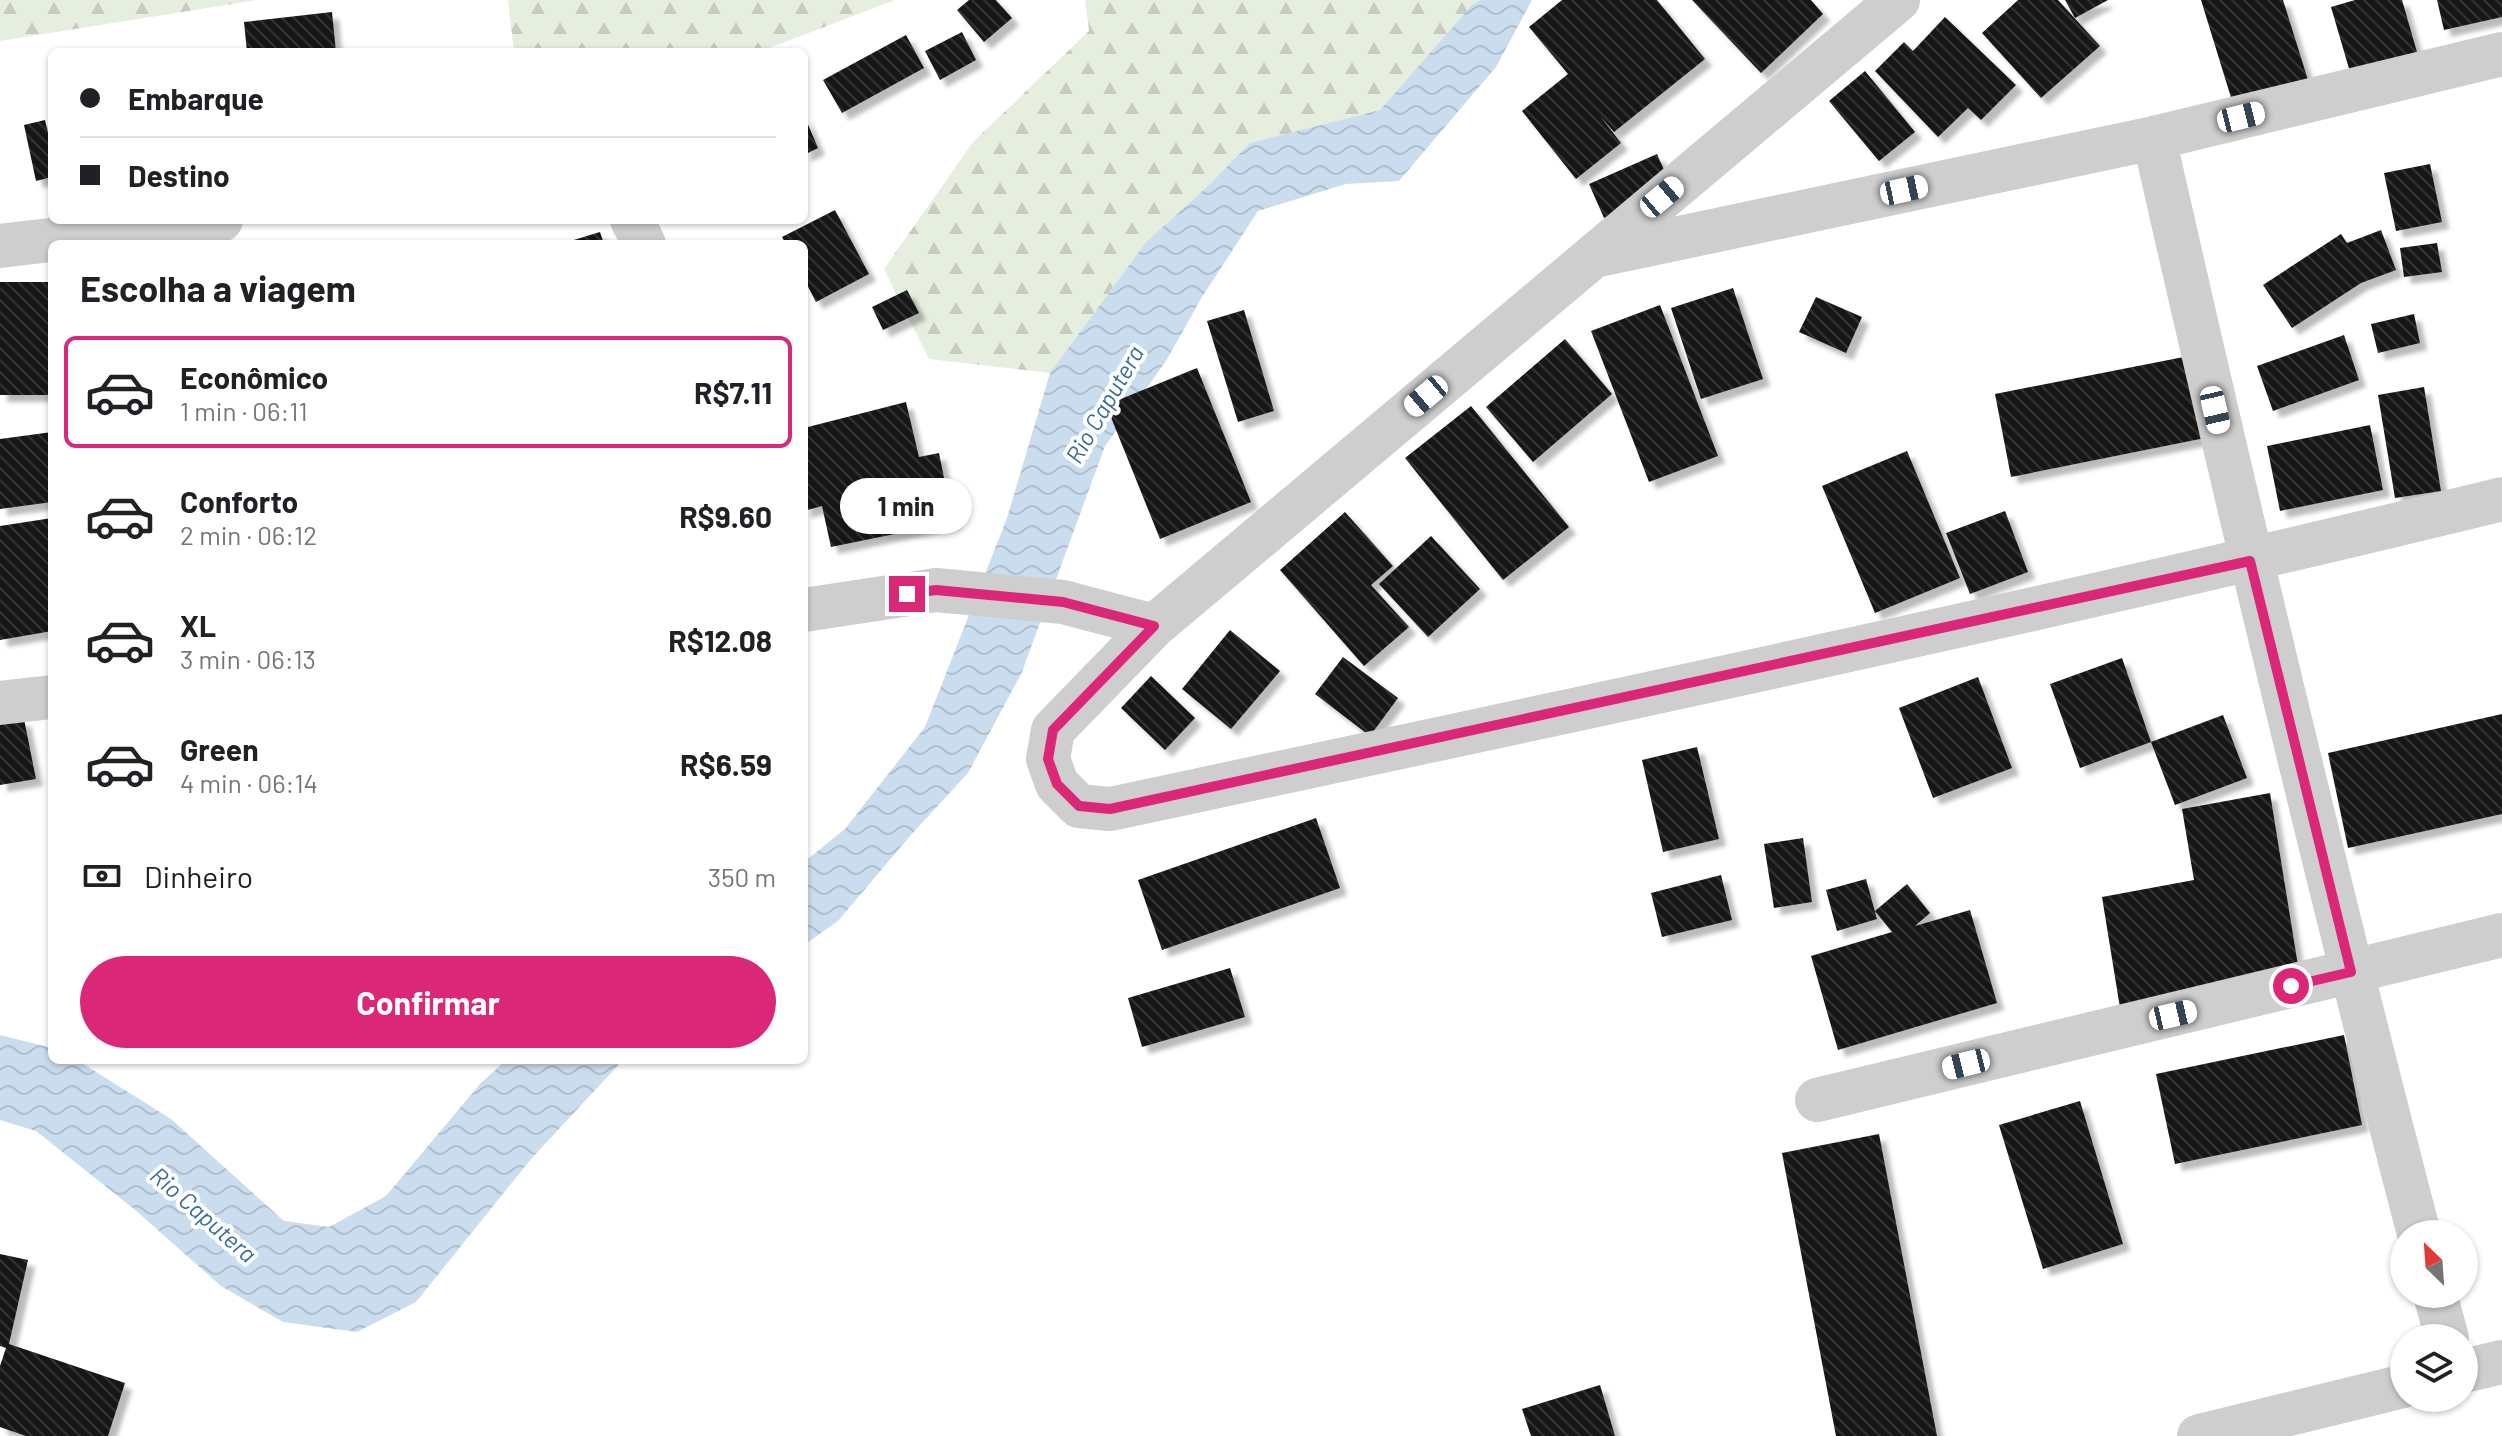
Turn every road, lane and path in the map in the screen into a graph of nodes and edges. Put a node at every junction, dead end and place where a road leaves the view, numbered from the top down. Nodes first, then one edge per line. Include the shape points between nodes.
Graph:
1 (1898, 0) edge
2 (2502, 54) edge
3 (2154, 138) junction
4 (187, 224) edge
5 (48, 240) edge
6 (51, 240) edge
7 (0, 246) edge
8 (1591, 256) junction
9 (2502, 499) edge
10 (2250, 561) junction
11 (809, 598) edge
12 (1154, 626) junction
13 (48, 697) edge
14 (0, 703) edge
15 (2502, 935) edge
16 (2351, 972) junction
17 (1817, 1100) dead end
18 (2415, 1220) edge
19 (2502, 1362) edge
20 (2478, 1368) edge
21 (2390, 1389) edge
22 (2199, 1436) edge

1 - 8 street
2 - 3 street
3 - 8 street
3 - 10 street
4 - 6 street
5 - 7 street
8 - 12 street
9 - 10 street
10 - 12 street via 1110,809 1079,806 1057,784 1048,759 1053,730
10 - 16 street
11 - 12 street via 936,590 1063,602
13 - 14 street
15 - 16 street
16 - 17 street
16 - 18 street
19 - 20 street
21 - 22 street

